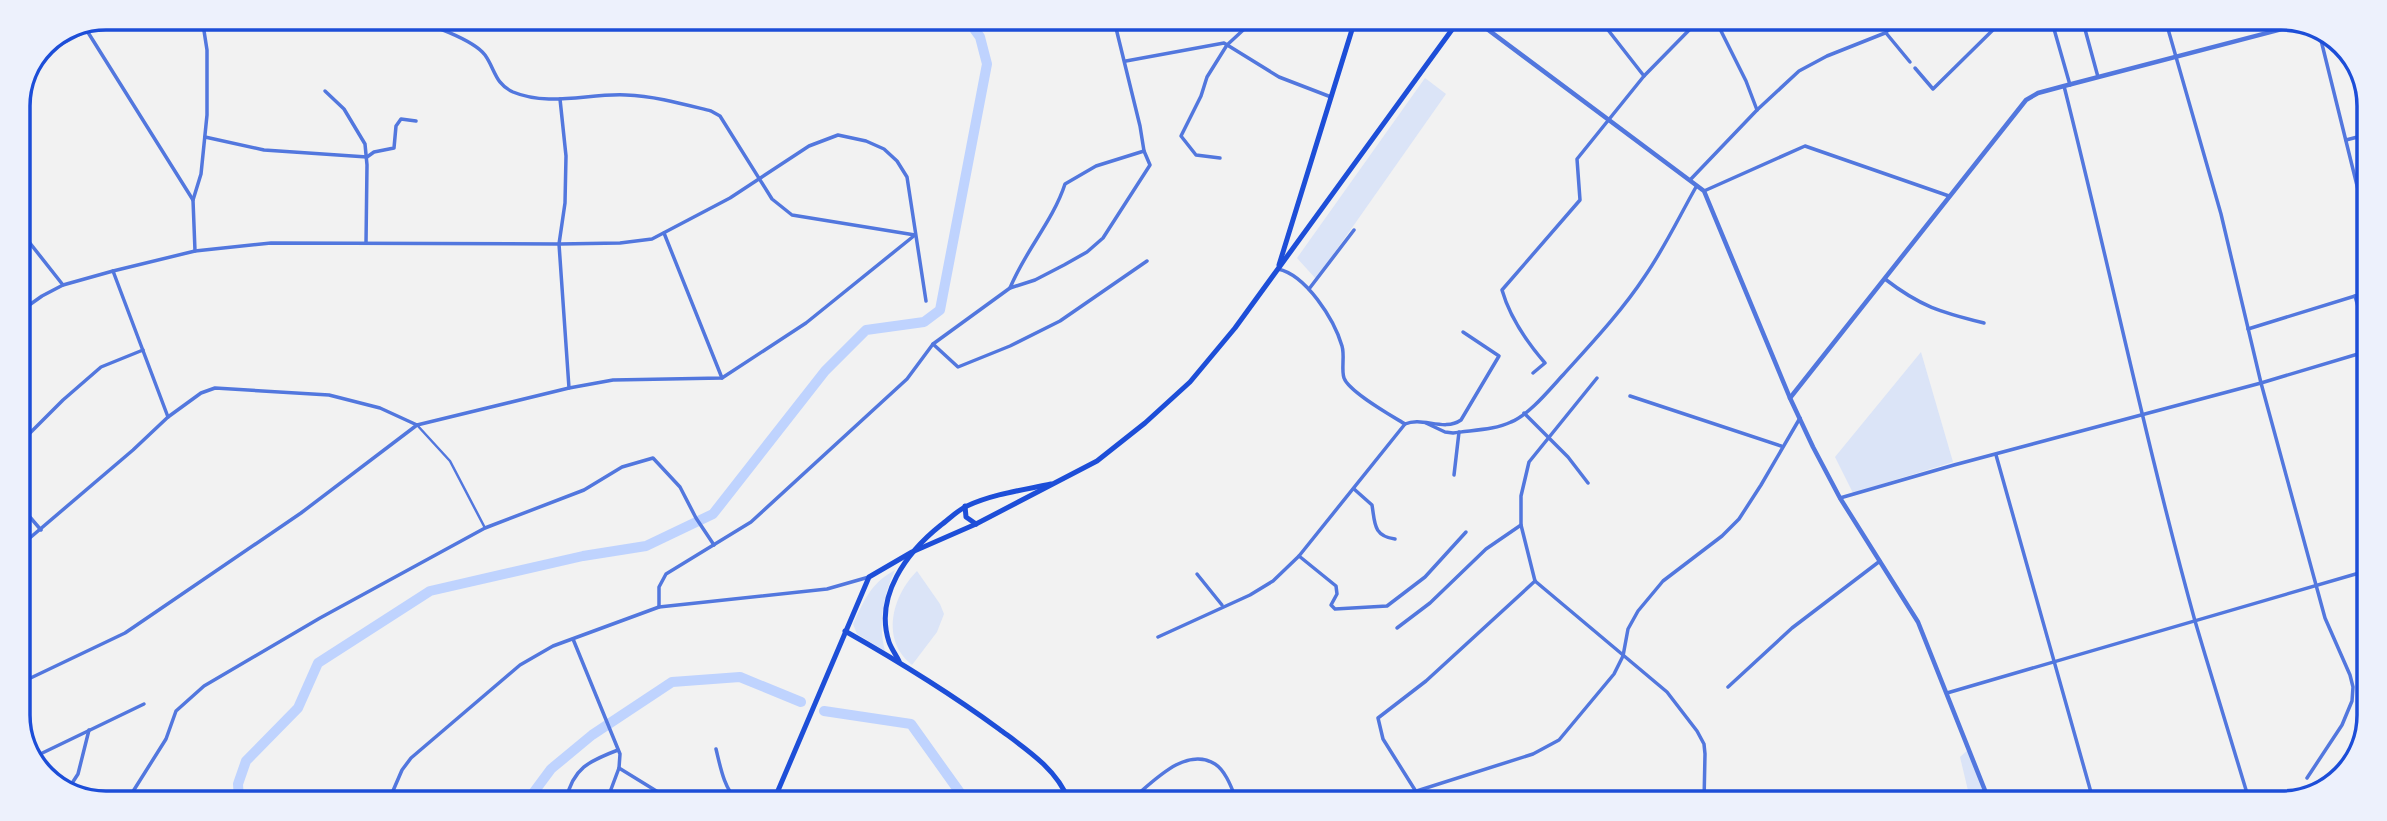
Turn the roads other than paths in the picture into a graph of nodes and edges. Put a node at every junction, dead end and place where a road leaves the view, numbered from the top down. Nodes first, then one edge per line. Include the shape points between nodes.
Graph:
1 (204, 30) edge
2 (437, 30) edge
3 (1117, 30) edge
4 (1243, 30) edge
5 (1352, 30) edge
6 (1452, 30) edge
7 (1488, 30) edge
8 (1608, 30) edge
9 (1689, 30) edge
10 (1720, 30) edge
11 (1889, 30) edge
12 (1993, 30) edge
13 (2054, 30) edge
14 (2085, 30) edge
15 (2168, 30) edge
16 (2278, 30) edge
17 (89, 32) edge
18 (1886, 33) junction
19 (2321, 42) edge
20 (1227, 45) junction
21 (2176, 56) junction
22 (1126, 61) junction
23 (1910, 62) dead end
24 (1915, 68) dead end
25 (1644, 76) junction
26 (2098, 77) junction
27 (2067, 85) junction
28 (326, 91) dead end
29 (1331, 97) junction
30 (560, 99) junction
31 (1757, 110) junction
32 (1607, 120) junction
33 (416, 121) dead end
34 (205, 137) junction
35 (2357, 137) edge
36 (2346, 140) junction
37 (1144, 150) junction
38 (367, 157) junction
39 (1220, 158) dead end
40 (760, 179) junction
41 (1689, 181) junction
42 (2357, 185) edge
43 (1696, 187) junction
44 (1704, 191) junction
45 (1949, 196) junction
46 (193, 200) junction
47 (1291, 228) junction
48 (1354, 230) dead end
49 (1306, 231) junction
50 (664, 233) junction
51 (915, 235) junction
52 (30, 243) edge
53 (366, 243) junction
54 (559, 244) junction
55 (195, 251) junction
56 (1147, 261) dead end
57 (1278, 269) junction
58 (113, 271) junction
59 (1883, 278) junction
60 (63, 285) junction
61 (1010, 288) junction
62 (1309, 289) junction
63 (2355, 296) joint
64 (926, 301) dead end
65 (2357, 303) edge
66 (30, 304) edge
67 (1984, 323) dead end
68 (2248, 329) junction
69 (1462, 332) dead end
70 (933, 344) junction
71 (143, 350) junction
72 (2357, 354) edge
73 (1534, 373) dead end
74 (722, 378) junction
75 (1597, 378) dead end
76 (2261, 383) junction
77 (569, 388) junction
78 (1630, 397) dead end
79 (1790, 398) junction
80 (1524, 413) junction
81 (2143, 416) junction
82 (168, 417) junction
83 (1800, 418) junction
84 (1426, 423) junction
85 (1405, 424) junction
86 (418, 425) junction
87 (1459, 432) junction
88 (30, 433) edge
89 (1548, 436) junction
90 (1782, 447) junction
91 (1996, 455) junction
92 (1454, 475) dead end
93 (1057, 483) junction
94 (1588, 484) dead end
95 (1354, 489) junction
96 (1840, 498) junction
97 (965, 506) junction
98 (30, 517) edge
99 (976, 524) junction
100 (1521, 525) junction
101 (485, 528) junction
102 (41, 530) junction
103 (1466, 532) dead end
104 (30, 539) edge
105 (1395, 539) dead end
106 (714, 545) junction
107 (912, 552) junction
108 (1299, 556) junction
109 (1880, 561) junction
110 (1197, 574) dead end
111 (2357, 574) edge
112 (869, 577) junction
113 (1535, 581) junction
114 (2316, 585) junction
115 (1222, 606) junction
116 (659, 607) junction
117 (2195, 620) junction
118 (1397, 628) dead end
119 (845, 631) junction
120 (1158, 637) dead end
121 (573, 638) junction
122 (1623, 656) junction
123 (899, 661) junction
124 (2053, 661) junction
125 (30, 678) edge
126 (1728, 687) dead end
127 (1947, 693) junction
128 (144, 704) dead end
129 (89, 730) junction
130 (716, 749) dead end
131 (618, 750) junction
132 (41, 754) edge
133 (619, 768) junction
134 (2307, 778) dead end
135 (72, 783) edge
136 (1415, 790) joint
137 (133, 791) edge
138 (393, 791) edge
139 (568, 791) edge
140 (610, 791) edge
141 (656, 791) edge
142 (729, 791) edge
143 (778, 791) edge
144 (1065, 791) edge
145 (1142, 791) edge
146 (1233, 791) edge
147 (1704, 791) edge
148 (1985, 791) edge
149 (2091, 791) edge
150 (2246, 791) edge

1 - 34 street
2 - 30 street via 478,48 499,83 513,92
3 - 22 street
4 - 20 street
5 - 29 main road
6 - 49 main road
7 - 32 street
8 - 25 street
9 - 25 street
10 - 31 street
11 - 18 street
12 - 24 street via 1933,89
13 - 27 street
14 - 26 street
15 - 21 street
16 - 21 street
17 - 46 street
18 - 23 street
18 - 31 street via 1806,67
19 - 36 street
20 - 22 street
20 - 29 street via 1279,77
20 - 39 street via 1181,136 1196,155
21 - 26 street
21 - 68 street
22 - 37 street
25 - 32 street
26 - 27 street
27 - 45 street via 2026,100
27 - 81 street
28 - 38 street via 360,134
29 - 47 main road
30 - 40 street via 624,95 711,111 720,116
30 - 54 street via 566,156
31 - 41 street
32 - 41 street
32 - 73 street via 1577,159 1578,203 1502,289 1507,308 1545,363
33 - 38 street via 401,119 394,148
34 - 38 street via 264,150
34 - 46 street
35 - 36 street
36 - 42 street
37 - 61 street via 1096,166 1065,184
37 - 61 street via 1150,165 1103,238 1064,265
38 - 53 street
40 - 50 street
40 - 51 street via 772,199 792,215
40 - 51 street via 809,146 838,135 866,141 891,155 907,177
41 - 43 street
43 - 44 street
43 - 80 street via 1644,278 1584,352
44 - 45 street via 1805,146
44 - 79 street
45 - 59 street
46 - 55 street
47 - 49 main road
47 - 57 main road
48 - 62 street
49 - 57 main road
50 - 54 street via 637,241
50 - 74 street
51 - 64 street
51 - 74 street via 807,323
52 - 60 street
53 - 54 street
53 - 55 street via 271,243
54 - 77 street
55 - 58 street
56 - 70 street via 1060,321 958,367
57 - 62 street via 1296,276
57 - 93 main road via 1190,382 1105,456
58 - 60 street
58 - 71 street
59 - 67 street via 1927,307
59 - 79 street
60 - 66 street
61 - 70 street
62 - 85 street via 1343,348 1344,379
63 - 65 street
63 - 68 street
68 - 76 street
69 - 84 street via 1499,356 1461,420 1452,425
70 - 106 street via 907,379 751,522
71 - 82 street
71 - 88 street via 101,367
72 - 76 street
74 - 77 street via 613,380
75 - 89 street
76 - 81 street
76 - 114 street
77 - 86 street
78 - 90 street
79 - 83 street
80 - 87 street via 1505,425
80 - 89 street
81 - 91 street
81 - 117 street
82 - 86 street via 215,388 329,395 380,408
82 - 102 street
83 - 90 street
83 - 96 street
84 - 85 street
84 - 87 street via 1445,432
85 - 95 street
86 - 101 street via 450,461
86 - 125 street via 301,513 125,633
87 - 92 street
89 - 94 street
89 - 100 street via 1529,462 1521,496
90 - 122 street via 1739,519 1663,581 1638,611 1628,628
91 - 96 street
91 - 124 street
93 - 97 main road
93 - 99 main road
95 - 105 street via 1372,505 1378,532
95 - 108 street
96 - 109 street
97 - 99 main road via 969,522
97 - 107 main road
98 - 102 street
99 - 107 main road
100 - 113 street
100 - 118 street via 1486,549
101 - 106 street via 584,490 622,467 653,458 680,487
101 - 137 street via 204,686 176,711 166,739
102 - 104 street
103 - 108 street via 1425,578 1387,606 1335,609 1331,605 1336,586
106 - 116 street via 666,575 659,587
107 - 112 main road
107 - 123 main road via 888,597 889,641
108 - 115 street via 1265,587
109 - 126 street via 1792,628
109 - 127 street via 1918,622
110 - 115 street
111 - 114 street
112 - 116 street via 827,589
112 - 119 main road
113 - 122 street
113 - 136 street via 1426,681 1378,718 1383,739
114 - 117 street
114 - 134 street via 2353,693 2342,725
115 - 120 street
116 - 121 street
117 - 124 street
117 - 150 street
119 - 123 main road
119 - 143 main road
121 - 131 street
121 - 138 street via 520,665 411,758
122 - 136 street via 1614,674 1559,740 1533,754
122 - 147 street via 1667,692 1702,736
123 - 144 main road via 1035,756
124 - 127 street
124 - 149 street
127 - 148 street
128 - 129 street
129 - 132 street
129 - 135 street
130 - 142 street
131 - 133 street
131 - 139 street via 588,763
133 - 140 street
133 - 141 street
145 - 146 street via 1182,761 1195,758 1215,764

